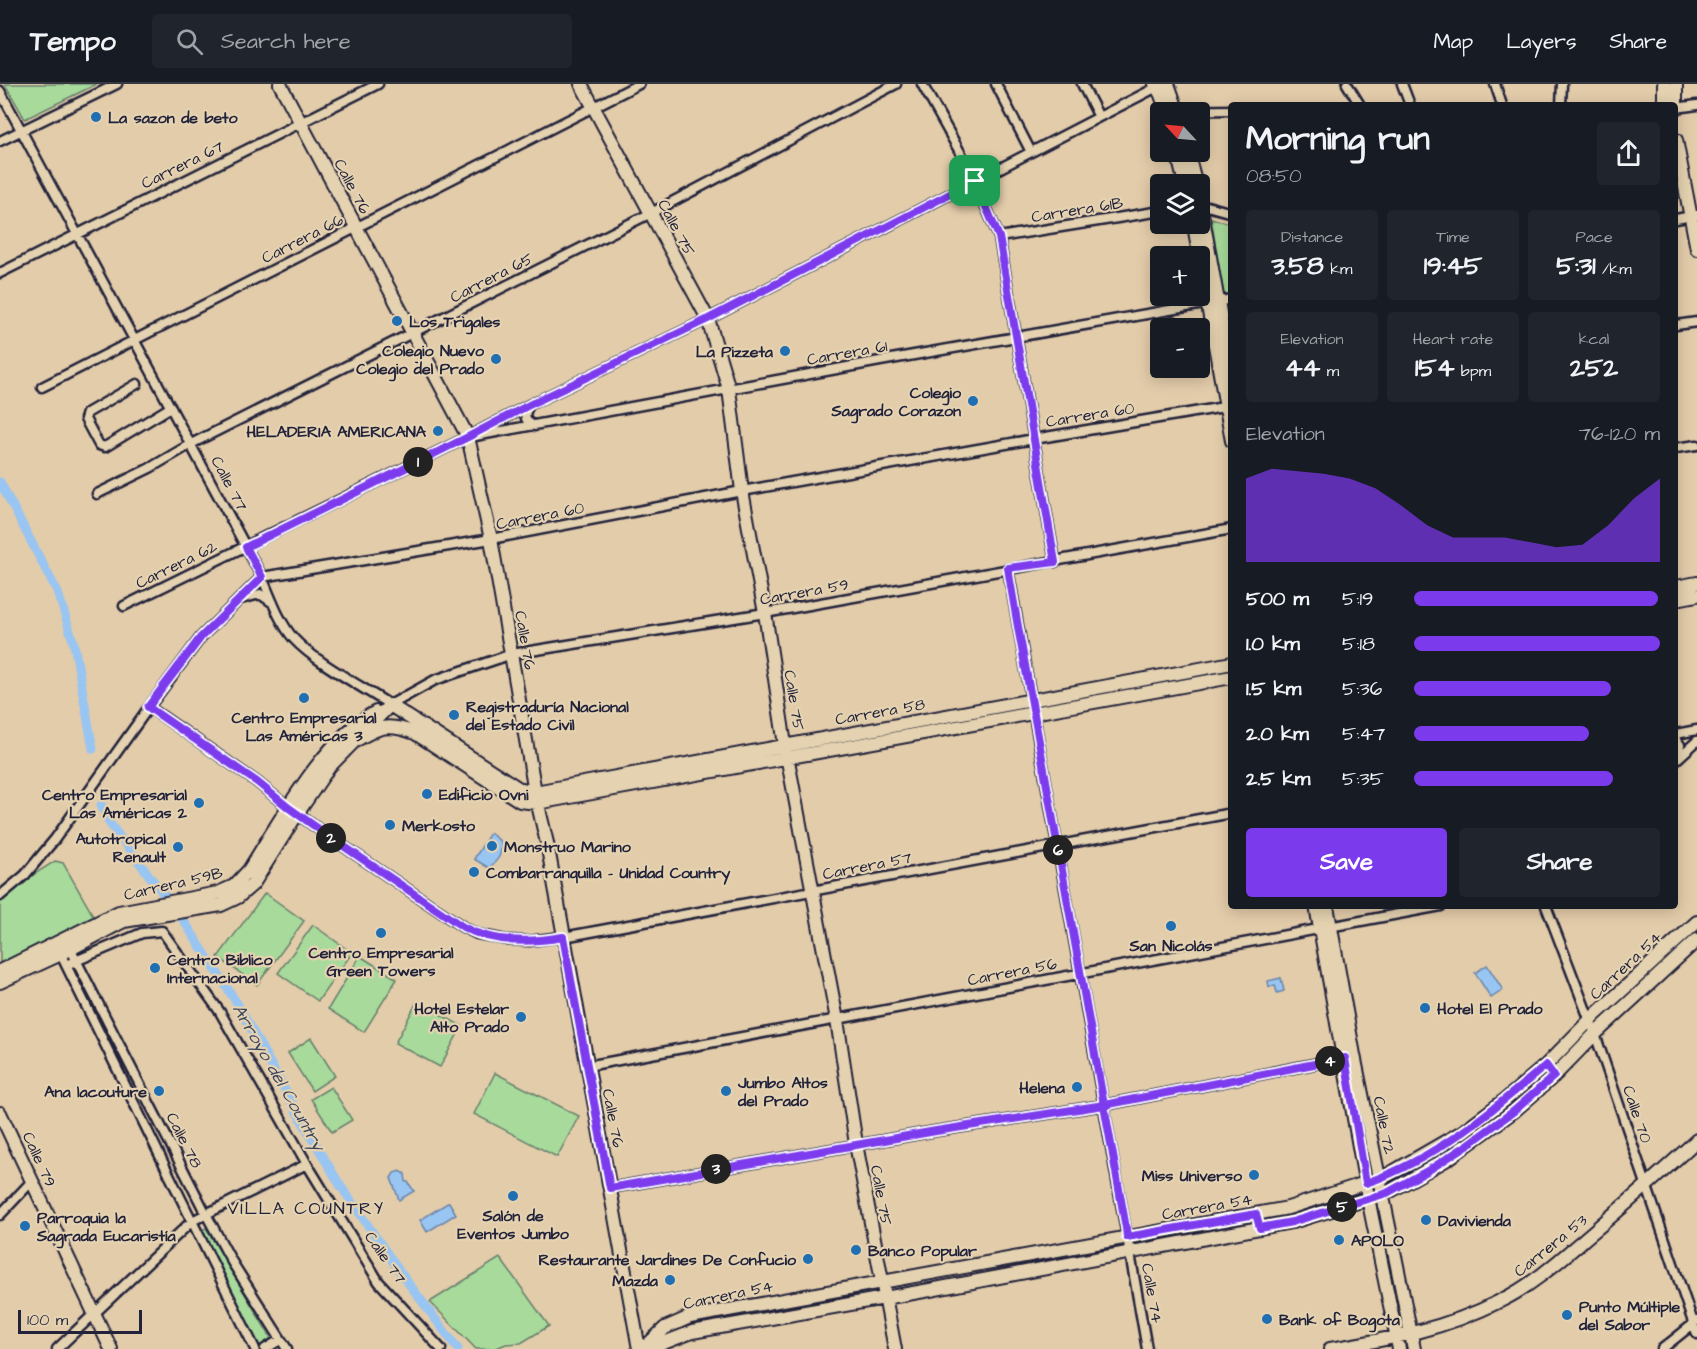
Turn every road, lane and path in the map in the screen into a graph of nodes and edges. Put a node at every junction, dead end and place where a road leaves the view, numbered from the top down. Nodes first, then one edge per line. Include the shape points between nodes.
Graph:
1 (117, 84) edge
2 (280, 84) edge
3 (378, 84) edge
4 (581, 84) edge
5 (639, 84) edge
6 (896, 84) edge
7 (922, 84) edge
8 (996, 84) edge
9 (1082, 84) edge
10 (1347, 84) edge
11 (1402, 84) edge
12 (1495, 84) edge
13 (1562, 84) edge
14 (1664, 84) edge
15 (1676, 84) edge
16 (1161, 85) edge
17 (0, 91) edge
18 (1168, 102) edge
19 (1358, 102) edge
20 (1409, 102) edge
21 (1501, 102) edge
22 (1561, 102) edge
23 (1664, 102) edge
24 (1676, 102) edge
25 (1697, 105) edge
26 (594, 107) junction
27 (1678, 108) edge
28 (1228, 110) edge
29 (1210, 111) edge
30 (1099, 117) junction
31 (301, 122) junction
32 (21, 130) junction
33 (0, 141) edge
34 (1678, 148) edge
35 (1031, 152) junction
36 (975, 181) junction
37 (1210, 206) edge
38 (1228, 212) edge
39 (651, 213) junction
40 (1150, 213) edge
41 (1694, 215) edge
42 (1678, 219) edge
43 (357, 227) junction
44 (77, 233) junction
45 (1204, 234) edge
46 (999, 237) junction
47 (1697, 249) edge
48 (0, 273) edge
49 (1210, 293) edge
50 (1228, 300) edge
51 (1213, 302) junction
52 (708, 319) junction
53 (1697, 322) edge
54 (1678, 326) edge
55 (413, 333) junction
56 (1016, 337) junction
57 (135, 340) junction
58 (1228, 363) edge
59 (137, 384) dead end
60 (42, 387) dead end
61 (729, 389) junction
62 (531, 404) junction
63 (171, 407) junction
64 (1228, 407) edge
65 (537, 426) junction
66 (468, 437) junction
67 (1034, 439) junction
68 (191, 444) junction
69 (1697, 445) edge
70 (1678, 448) edge
71 (742, 491) junction
72 (97, 494) dead end
73 (1228, 530) edge
74 (491, 539) junction
75 (246, 547) junction
76 (1055, 562) junction
77 (1008, 568) junction
78 (262, 577) junction
79 (1697, 583) edge
80 (1678, 586) edge
81 (1697, 595) edge
82 (1678, 599) edge
83 (234, 603) junction
84 (273, 603) junction
85 (124, 606) dead end
86 (765, 613) junction
87 (512, 654) junction
88 (1228, 664) edge
89 (1228, 678) edge
90 (1145, 679) junction
91 (1147, 692) junction
92 (390, 705) junction
93 (148, 707) junction
94 (1033, 707) junction
95 (1697, 730) edge
96 (1678, 734) edge
97 (355, 741) junction
98 (1697, 741) edge
99 (785, 746) junction
100 (1678, 758) edge
101 (788, 759) junction
102 (647, 777) junction
103 (536, 797) junction
104 (293, 811) junction
105 (1228, 814) edge
106 (1058, 845) junction
107 (811, 891) junction
108 (0, 896) edge
109 (1317, 909) edge
110 (1327, 909) edge
111 (1425, 909) edge
112 (1547, 909) edge
113 (1697, 922) edge
114 (1325, 928) junction
115 (563, 937) junction
116 (1697, 940) edge
117 (66, 952) junction
118 (0, 971) edge
119 (1080, 974) junction
120 (0, 982) edge
121 (837, 1020) junction
122 (1590, 1020) junction
123 (1595, 1034) junction
124 (1345, 1058) junction
125 (1546, 1065) junction
126 (587, 1066) junction
127 (1554, 1076) junction
128 (1104, 1105) junction
129 (0, 1113) edge
130 (1462, 1132) junction
131 (1697, 1140) edge
132 (856, 1144) junction
133 (1469, 1144) junction
134 (307, 1164) junction
135 (1379, 1179) junction
136 (32, 1181) junction
137 (1366, 1183) junction
138 (1647, 1186) junction
139 (610, 1188) junction
140 (1382, 1194) junction
141 (1369, 1199) junction
142 (206, 1214) junction
143 (1256, 1214) junction
144 (0, 1215) edge
145 (192, 1221) junction
146 (1260, 1228) junction
147 (1127, 1237) junction
148 (1131, 1253) junction
149 (1014, 1258) junction
150 (1017, 1274) junction
151 (882, 1282) junction
152 (885, 1298) junction
153 (769, 1302) junction
154 (93, 1314) junction
155 (773, 1318) junction
156 (1695, 1322) edge
157 (635, 1330) junction
158 (1697, 1334) edge
159 (1411, 1335) junction
160 (280, 1340) junction
161 (1397, 1343) edge
162 (57, 1349) edge
163 (111, 1349) edge
164 (255, 1349) edge
165 (265, 1349) edge
166 (286, 1349) edge
167 (441, 1349) edge
168 (629, 1349) edge
169 (640, 1349) edge
170 (648, 1349) edge
171 (895, 1349) edge
172 (1147, 1349) edge
173 (1330, 1349) edge
174 (1414, 1349) edge
175 (1662, 1349) edge

1 - 32 street
2 - 31 street, Calle 76
3 - 31 street, Carrera 67
4 - 26 street, Calle 75
5 - 26 street, Carrera 66
6 - 39 street, Carrera 65
7 - 36 street
8 - 35 street
9 - 30 street
10 - 19 street
11 - 20 street
12 - 21 street
13 - 22 street
14 - 23 street
15 - 24 street
16 - 18 street
16 - 30 street, Carrera 62
17 - 32 street, Calle 77
25 - 27 street
26 - 39 street, Calle 75
26 - 43 street, Carrera 66
28 - 29 street
30 - 35 street, Carrera 62
31 - 43 street, Calle 76
31 - 44 street, Carrera 67
32 - 33 street
32 - 44 street, Calle 77
34 - 41 street
35 - 36 street, Carrera 62
36 - 46 street
36 - 52 street, Carrera 62
37 - 38 street
39 - 52 street, Calle 75
39 - 55 street, Carrera 65
40 - 46 street, Carrera 61B
41 - 42 street
41 - 47 street
43 - 55 street, Calle 76
43 - 57 street, Carrera 66
44 - 48 street, Carrera 67
44 - 57 street, Calle 77
45 - 51 street
46 - 56 street
49 - 51 street
50 - 51 street, Carrera 61
51 - 56 street, Carrera 61
51 - 58 street
51 - 64 street
52 - 61 street, Calle 75
52 - 62 street, Carrera 62
53 - 54 street
55 - 66 street, Calle 76
55 - 68 street, Carrera 65
56 - 61 street, Carrera 61
56 - 67 street
57 - 60 street, Carrera 66
57 - 63 street, Calle 77
59 - 63 street via 87,412 86,419 99,445 105,447
61 - 65 street, Carrera 61
61 - 71 street, Calle 75
62 - 65 street via 525,417
62 - 66 street, Carrera 62
63 - 68 street, Calle 77
64 - 67 street, Carrera 60
65 - 66 street, Carrera 61
66 - 74 street, Calle 76
66 - 75 street, Carrera 62
67 - 71 street, Carrera 60
67 - 76 street
68 - 72 street, Carrera 65
68 - 75 street, Calle 77
69 - 70 street
71 - 74 street, Carrera 60
71 - 86 street, Calle 75
73 - 76 street, Carrera 59
74 - 78 street, Carrera 60
74 - 87 street, Calle 76
75 - 78 street, Calle 77
75 - 85 street, Carrera 62
76 - 77 street, Carrera 59
77 - 86 street, Carrera 59
77 - 94 street, Calle 74
78 - 83 street
78 - 84 street, Calle 77
79 - 80 street
81 - 82 street
83 - 84 street via 260,594
83 - 93 street via 201,637
84 - 92 street, Calle 77 via 294,639 308,652
86 - 87 street, Carrera 59
86 - 99 street, Calle 75
87 - 92 street, Carrera 59 via 435,680
87 - 103 street, Calle 76
88 - 90 street, Carrera 58
89 - 91 street, Carrera 58
90 - 91 street
90 - 94 street, Carrera 58
91 - 94 street, Carrera 58
92 - 97 street, Carrera 59B
92 - 103 street, Calle 77
92 - 104 street, Carrera 59B via 343,735 323,757
93 - 104 street, Carrera 57
93 - 108 street via 55,839 25,875
94 - 99 street, Carrera 58
94 - 101 street, Carrera 58
94 - 106 street, Calle 74
95 - 96 street
97 - 103 street via 372,730 398,727 415,733 520,801
97 - 104 street, Carrera 59B
98 - 100 street
99 - 101 street, Calle 75
99 - 102 street, Carrera 58
101 - 102 street, Carrera 58
101 - 107 street, Calle 75
102 - 103 street, Carrera 58
103 - 115 street, Calle 76
104 - 115 street, Carrera 57 via 448,919 477,934 529,941
104 - 117 street, Carrera 59B via 234,886 188,905 119,912
105 - 106 street, Carrera 57
106 - 107 street, Carrera 57
106 - 119 street, Calle 74
107 - 115 street, Carrera 57
107 - 121 street, Calle 75
109 - 114 street, Calle 72
110 - 114 street, Calle 72
111 - 114 street, Carrera 56
112 - 122 street, Calle 70
113 - 122 street, Carrera 54
114 - 119 street, Carrera 56
114 - 124 street, Calle 72
114 - 135 street, Calle 72
115 - 126 street, Calle 76
116 - 123 street, Carrera 54
117 - 118 street, Carrera 59B
117 - 120 street, Carrera 59B
117 - 134 street, Calle 77 via 162,931 220,1012
117 - 142 street, Calle 78
117 - 145 street, Calle 78
119 - 121 street, Carrera 56
119 - 128 street, Calle 74
121 - 126 street, Carrera 56
121 - 132 street, Calle 75
122 - 123 street, Calle 70
122 - 125 street, Carrera 54
123 - 127 street, Carrera 54
123 - 138 street, Calle 70
124 - 128 street
124 - 137 street, Calle 72
125 - 127 street
125 - 130 street, Carrera 54
126 - 139 street, Calle 76
127 - 133 street, Carrera 54
128 - 132 street
128 - 147 street, Calle 74
129 - 136 street, Calle 79
130 - 133 street
130 - 135 street, Carrera 54
131 - 138 street, Carrera 53
132 - 139 street
132 - 151 street, Calle 75
133 - 140 street, Carrera 54
134 - 142 street
134 - 167 street, Calle 77 via 379,1282
135 - 137 street, Carrera 54
135 - 140 street, Calle 72
136 - 144 street
136 - 154 street, Calle 79
137 - 141 street, Calle 72
137 - 143 street, Carrera 54
138 - 156 street, Calle 70
138 - 159 street, Carrera 53 via 1534,1282 1500,1302
139 - 157 street, Calle 76
140 - 141 street, Carrera 54
140 - 159 street, Calle 72
141 - 146 street, Carrera 54
141 - 161 street, Calle 72
142 - 145 street
142 - 160 street, Calle 78
143 - 146 street
143 - 147 street, Carrera 54
145 - 154 street
145 - 164 street, Calle 78
146 - 148 street, Carrera 54
147 - 148 street, Calle 74
147 - 149 street, Carrera 54
148 - 150 street, Carrera 54
148 - 172 street, Calle 74
149 - 150 street
149 - 151 street, Carrera 54
150 - 152 street, Carrera 54
151 - 152 street, Calle 75
151 - 153 street, Carrera 54
152 - 155 street, Carrera 54
152 - 171 street, Calle 75
153 - 155 street
153 - 169 street, Carrera 54 via 690,1317 665,1328
154 - 162 street
154 - 163 street, Calle 79
155 - 170 street, Carrera 54 via 692,1332
156 - 158 street, Calle 70
156 - 175 street
157 - 168 street
157 - 169 street, Calle 76
159 - 161 street, Carrera 53
159 - 174 street, Calle 72
160 - 165 street
160 - 166 street, Calle 78
161 - 173 street, Carrera 53

